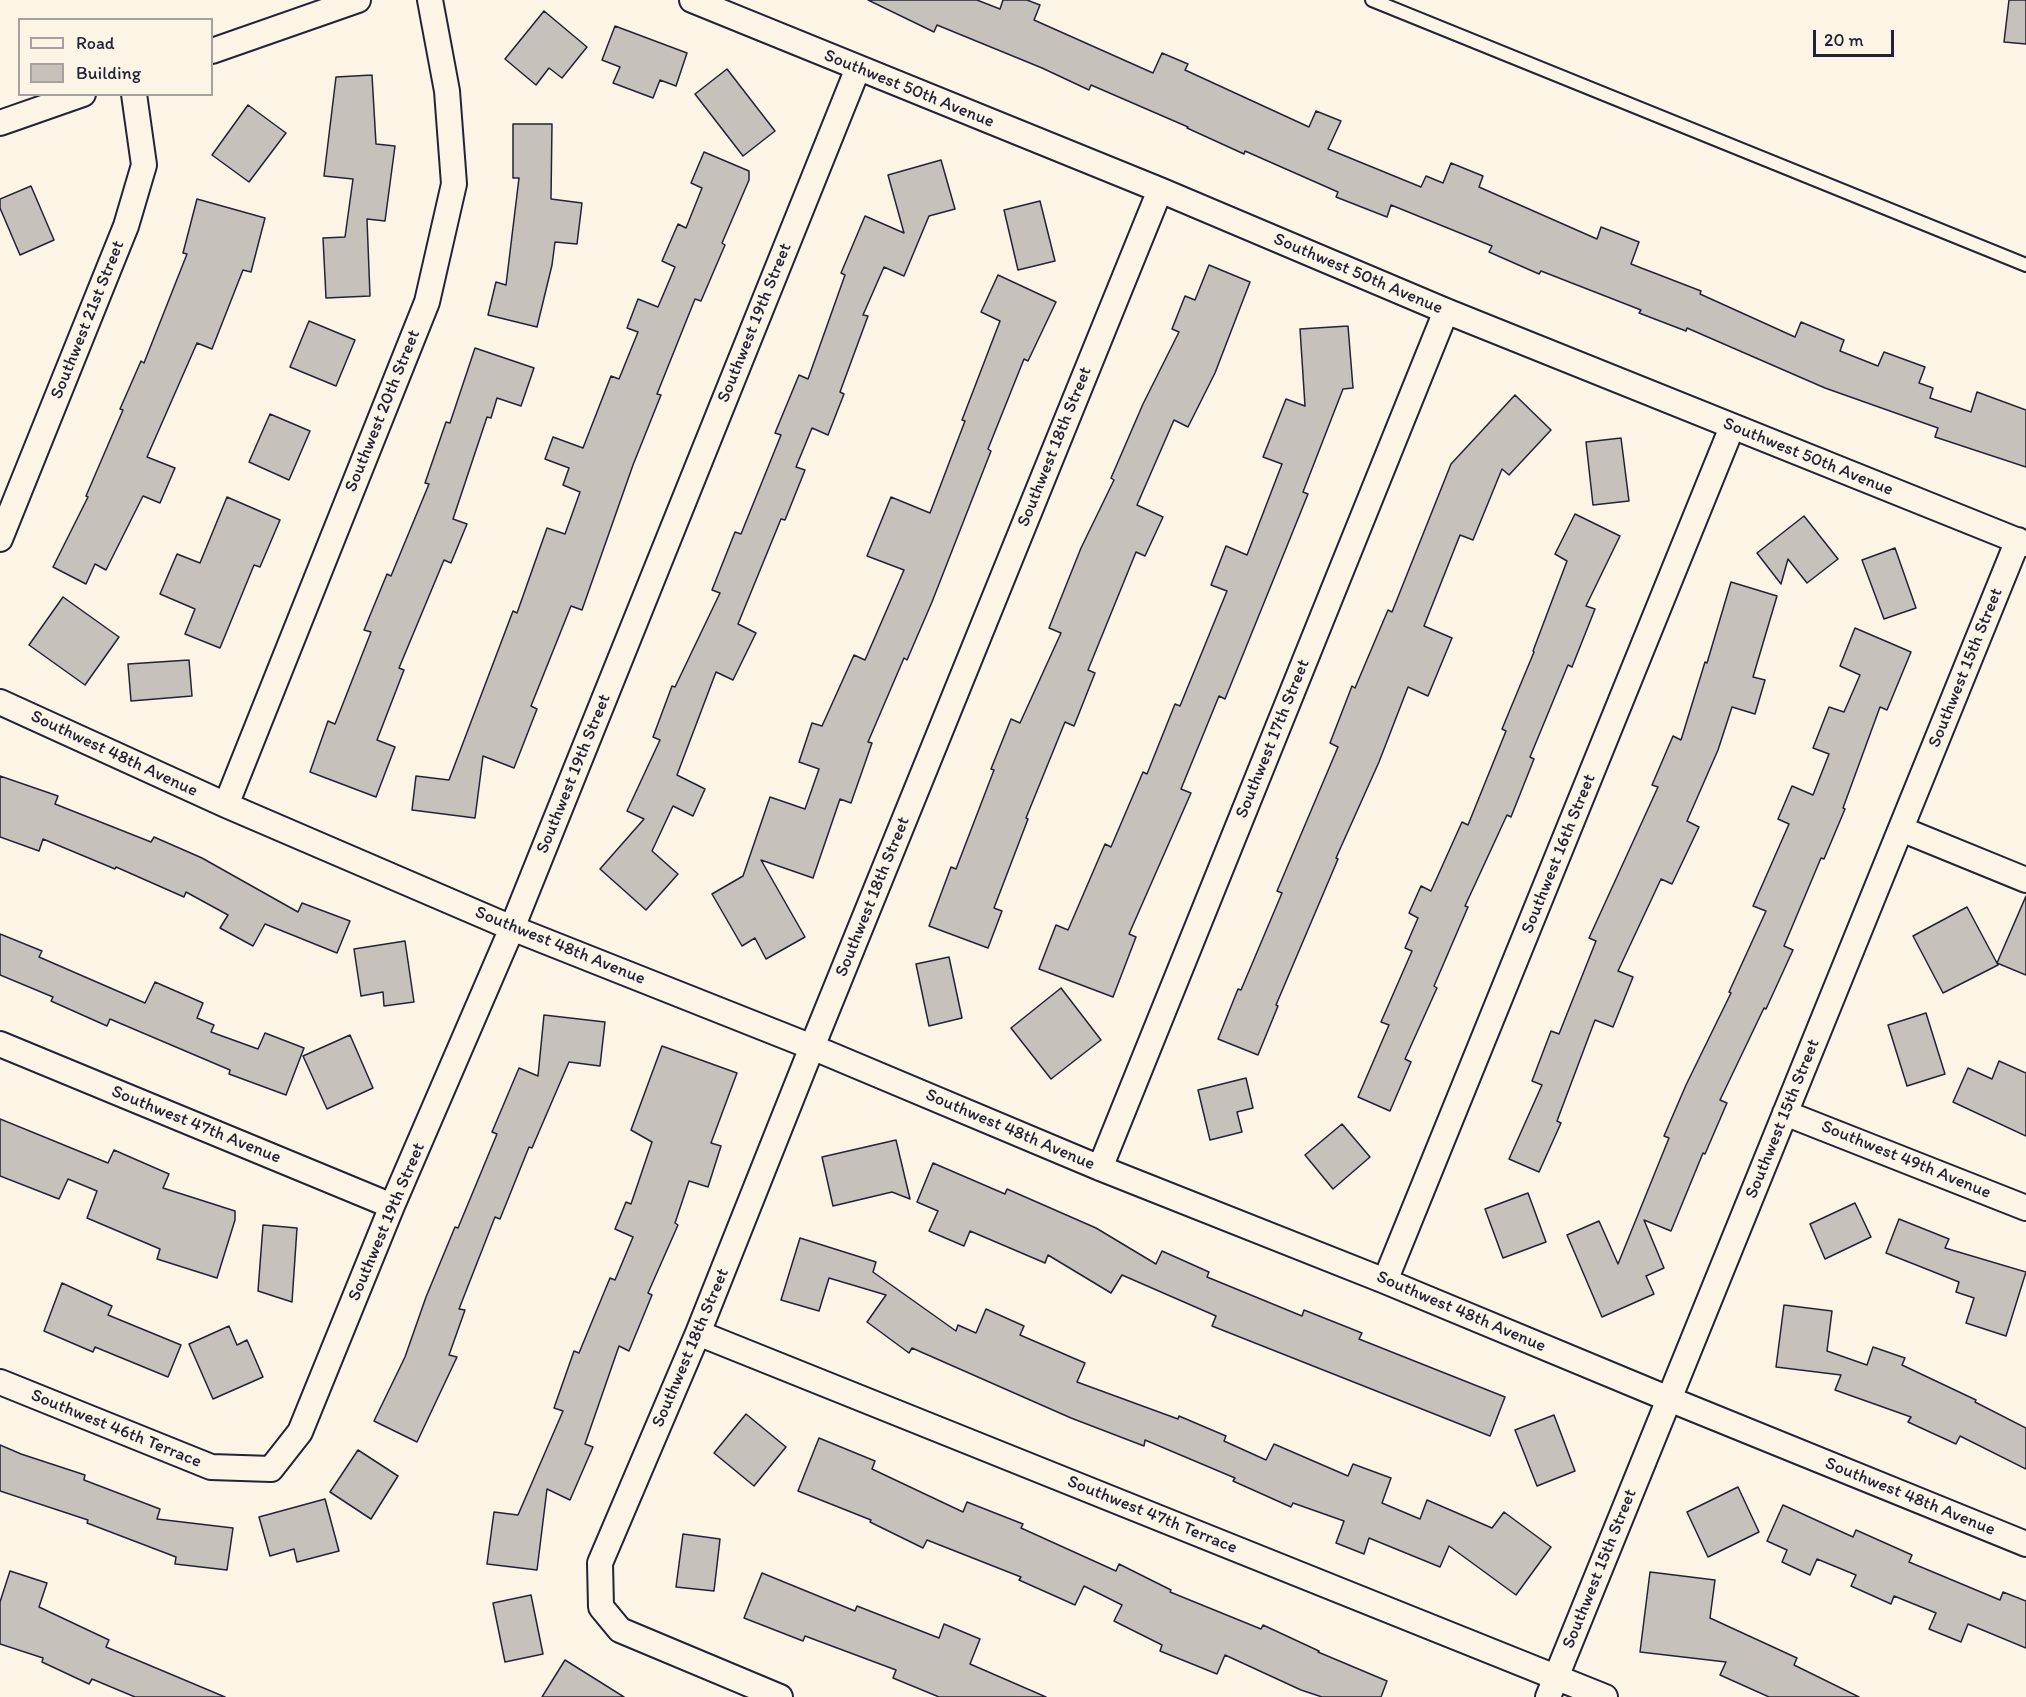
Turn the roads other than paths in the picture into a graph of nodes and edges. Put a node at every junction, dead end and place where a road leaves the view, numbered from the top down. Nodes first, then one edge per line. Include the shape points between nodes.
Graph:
1 (358, 0) edge
2 (430, 0) edge
3 (692, 0) edge
4 (1372, 0) edge
5 (213, 51) edge
6 (858, 68) junction
7 (77, 96) edge
8 (134, 96) edge
9 (0, 123) edge
10 (1160, 190) junction
11 (2026, 265) edge
12 (1446, 311) junction
13 (1732, 427) junction
14 (0, 539) edge
15 (2022, 542) edge
16 (0, 702) edge
17 (226, 805) junction
18 (1901, 829) junction
19 (2026, 880) edge
20 (512, 928) junction
21 (0, 1044) edge
22 (812, 1047) junction
23 (1785, 1113) junction
24 (1100, 1168) junction
25 (392, 1206) junction
26 (2026, 1208) edge
27 (1385, 1281) junction
28 (698, 1333) junction
29 (0, 1382) edge
30 (1669, 1399) junction
31 (271, 1469) joint
32 (2026, 1544) edge
33 (1552, 1687) edge
34 (780, 1697) edge
35 (1605, 1697) edge

1 - 5 street
2 - 17 street, Southwest 20th Street via 447,91 454,184 427,302
3 - 6 street, Southwest 50th Avenue
4 - 11 lane
6 - 10 street, Southwest 50th Avenue
6 - 20 street, Southwest 19th Street
7 - 9 street
8 - 14 street, Southwest 21st Street via 144,165 126,226
10 - 12 street, Southwest 50th Avenue
10 - 22 street, Southwest 18th Street
12 - 13 street, Southwest 50th Avenue
12 - 24 street, Southwest 17th Street
13 - 15 street, Southwest 50th Avenue
13 - 27 street, Southwest 16th Street
15 - 18 street, Southwest 15th Street
16 - 17 street, Southwest 48th Avenue
17 - 20 street, Southwest 48th Avenue
18 - 19 street
18 - 23 street, Southwest 15th Street
20 - 22 street, Southwest 48th Avenue
20 - 25 street, Southwest 19th Street
21 - 25 street, Southwest 47th Avenue
22 - 24 street, Southwest 48th Avenue
22 - 28 street, Southwest 18th Street
23 - 26 street, Southwest 49th Avenue
23 - 30 street, Southwest 15th Street
24 - 27 street, Southwest 48th Avenue
25 - 31 street, Southwest 19th Street via 300,1432
27 - 30 street, Southwest 48th Avenue
28 - 33 street, Southwest 47th Terrace
28 - 34 street, Southwest 18th Street via 600,1563 601,1607 620,1630
29 - 31 street, Southwest 46th Terrace via 211,1467
30 - 32 street, Southwest 48th Avenue
30 - 33 street, Southwest 15th Street
33 - 35 street, Southwest 47th Terrace

